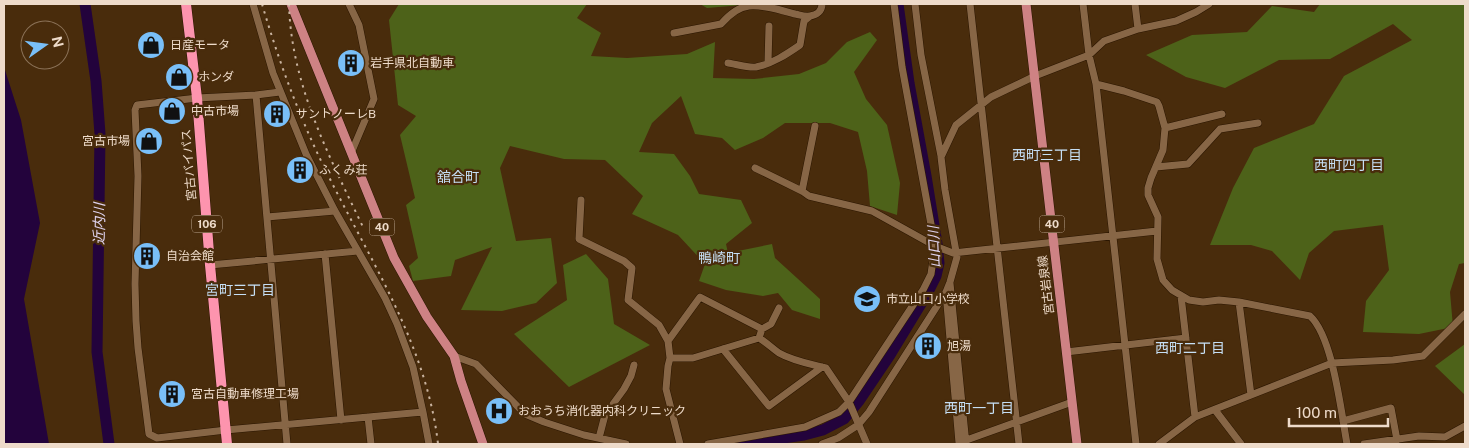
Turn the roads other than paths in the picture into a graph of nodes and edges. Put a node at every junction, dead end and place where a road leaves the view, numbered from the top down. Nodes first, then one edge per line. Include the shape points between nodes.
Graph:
1 (186, 4) edge
2 (253, 4) edge
3 (291, 4) edge
4 (349, 4) edge
5 (822, 4) edge
6 (894, 4) edge
7 (916, 4) edge
8 (970, 4) edge
9 (1026, 4) edge
10 (1083, 4) edge
11 (1136, 4) edge
12 (1209, 4) edge
13 (808, 17) junction
14 (769, 26) dead end
15 (1138, 28) junction
16 (674, 33) dead end
17 (1089, 55) junction
18 (728, 63) dead end
19 (768, 63) junction
20 (1035, 76) junction
21 (1096, 84) junction
22 (280, 92) junction
23 (256, 95) junction
24 (196, 98) junction
25 (981, 104) junction
26 (1222, 114) dead end
27 (1258, 123) dead end
28 (815, 126) dead end
29 (1165, 128) junction
30 (352, 151) junction
31 (941, 157) junction
32 (1156, 167) junction
33 (755, 168) dead end
34 (802, 191) junction
35 (581, 200) dead end
36 (335, 211) junction
37 (266, 217) junction
38 (1157, 231) junction
39 (1113, 236) junction
40 (1054, 242) junction
41 (935, 246) junction
42 (998, 248) junction
43 (358, 251) junction
44 (955, 253) junction
45 (325, 254) junction
46 (270, 259) junction
47 (210, 265) junction
48 (950, 282) junction
49 (946, 292) junction
50 (1181, 296) junction
51 (1239, 302) junction
52 (779, 308) dead end
53 (1465, 314) edge
54 (762, 329) junction
55 (759, 338) junction
56 (1186, 338) junction
57 (668, 341) junction
58 (1125, 345) junction
59 (723, 349) junction
60 (1066, 352) junction
61 (454, 356) junction
62 (670, 358) junction
63 (1332, 363) junction
64 (634, 365) dead end
65 (822, 367) junction
66 (1251, 395) junction
67 (850, 402) junction
68 (1072, 402) junction
69 (1215, 410) junction
70 (423, 412) junction
71 (368, 417) junction
72 (1195, 417) junction
73 (341, 420) junction
74 (1343, 421) junction
75 (1017, 422) junction
76 (857, 423) junction
77 (285, 425) junction
78 (1465, 426) edge
79 (226, 430) junction
80 (584, 435) junction
81 (600, 438) junction
82 (1397, 440) junction
83 (962, 443) edge
84 (227, 444) edge
85 (287, 444) edge
86 (371, 444) edge
87 (429, 444) edge
88 (483, 444) edge
89 (587, 444) edge
90 (626, 444) edge
91 (680, 444) edge
92 (708, 444) edge
93 (822, 444) edge
94 (867, 444) edge
95 (1019, 444) edge
96 (1077, 444) edge
97 (1136, 444) edge
98 (1159, 444) edge
99 (1241, 444) edge
100 (1347, 444) edge
101 (1364, 444) edge

1 - 24 highway, 宮古バイパス / 106
2 - 22 street
3 - 30 main road, 40
4 - 30 street via 359,25 374,99
5 - 13 street via 817,14
6 - 41 street via 902,67
7 - 31 street via 921,55
8 - 25 street
9 - 20 main road, 宮古岩泉線 / 40
10 - 17 street
11 - 15 street
12 - 15 street via 1176,21
13 - 16 street via 748,6 727,16 721,24
13 - 19 street via 804,21 800,45
14 - 19 street
15 - 17 street via 1104,42
17 - 20 street
17 - 21 street
18 - 19 street via 755,67
20 - 25 street
20 - 40 main road, 宮古岩泉線 / 40
21 - 29 street via 1157,102
21 - 39 street
22 - 23 street
22 - 36 street
23 - 24 street
23 - 37 street
24 - 47 highway, 宮古バイパス / 106
24 - 79 street via 137,105 135,110 138,348 150,434 157,438
25 - 31 street via 956,125
25 - 42 street
26 - 29 street
27 - 32 street via 1220,129 1188,164
28 - 34 street
29 - 32 street via 1163,150
30 - 61 main road, 40 via 394,258 427,317
31 - 44 street
32 - 38 street via 1148,195 1158,217
33 - 34 street
34 - 41 street via 809,196 872,211
35 - 57 street via 579,239 632,268 628,300 659,325
36 - 37 street
36 - 43 street
37 - 46 street
38 - 39 street
38 - 50 street via 1157,259 1163,280
39 - 40 street
39 - 58 street
40 - 42 street
40 - 60 main road, 宮古岩泉線 / 40
41 - 44 street
41 - 67 street via 931,274 923,290
42 - 44 street
42 - 75 street
43 - 45 street
43 - 70 street via 386,298 397,324 413,367
44 - 48 street via 957,257
45 - 46 street
45 - 73 street
46 - 47 street
46 - 77 street
47 - 79 highway, 宮古バイパス / 106
48 - 49 street
48 - 83 street
49 - 76 street via 870,412
49 - 83 street
50 - 51 street via 1203,302
50 - 56 street
51 - 63 street via 1310,316 1325,341
51 - 66 street
52 - 54 street via 771,324
53 - 63 street via 1424,356
54 - 55 street
54 - 57 street via 700,297
55 - 59 street
55 - 65 street via 790,358
56 - 58 street
56 - 72 street
57 - 62 street
58 - 60 street
58 - 97 street
59 - 62 street via 693,358
59 - 65 street via 769,406
60 - 68 main road, 宮古岩泉線 / 40
61 - 80 street via 476,364 525,414
61 - 88 main road, 40
62 - 91 street via 666,389
63 - 66 street
63 - 74 street
64 - 81 street via 624,389 605,415
65 - 67 street
66 - 69 street
67 - 76 street
67 - 92 street via 839,412 805,427
68 - 75 street
68 - 96 main road, 宮古岩泉線 / 40
69 - 72 street
69 - 99 street
70 - 71 street
70 - 87 street
71 - 73 street
71 - 86 street
72 - 98 street
73 - 77 street
74 - 82 street via 1391,408
74 - 100 street
75 - 83 street
75 - 95 street
76 - 93 street via 838,438
76 - 94 street
77 - 79 street
77 - 85 street
78 - 82 street via 1445,437 1419,436
79 - 84 highway, 宮古バイパス / 106
80 - 81 street
80 - 89 street
81 - 90 street
82 - 101 street

